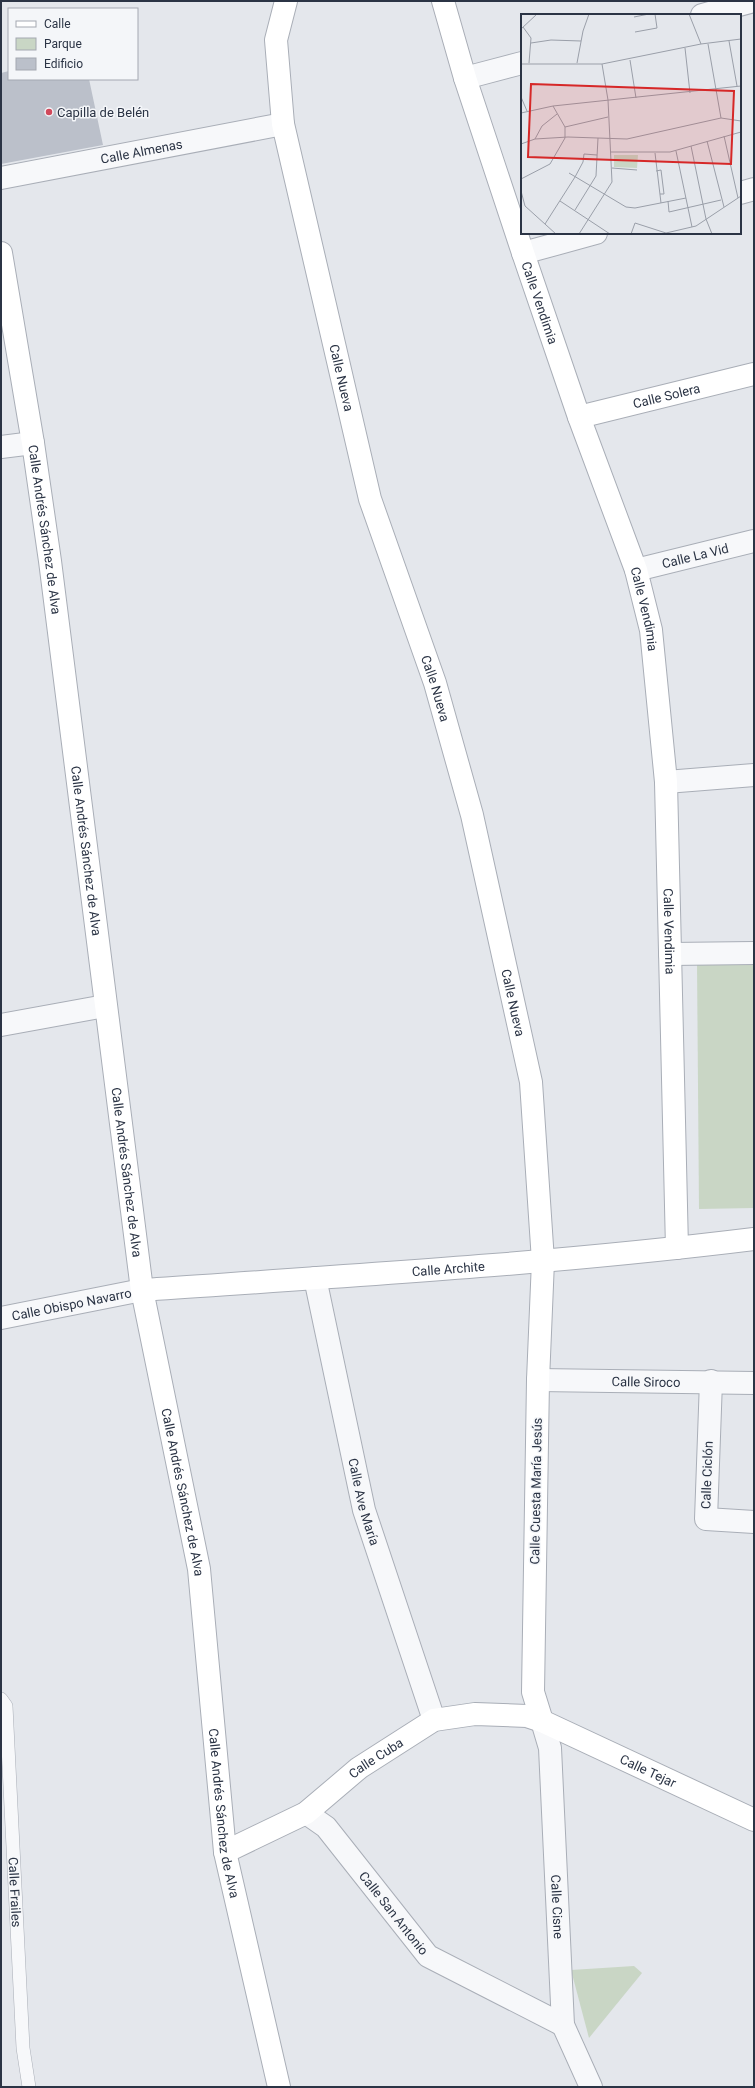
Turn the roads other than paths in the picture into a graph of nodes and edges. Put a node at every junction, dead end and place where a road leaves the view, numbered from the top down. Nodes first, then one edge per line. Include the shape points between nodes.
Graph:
1 (286, 1) edge
2 (443, 1) edge
3 (754, 2) edge
4 (727, 5) edge
5 (704, 14) edge
6 (521, 63) edge
7 (466, 78) junction
8 (283, 124) junction
9 (1, 178) edge
10 (754, 190) edge
11 (741, 193) edge
12 (592, 234) edge
13 (1, 253) edge
14 (523, 253) junction
15 (754, 374) edge
16 (580, 417) junction
17 (33, 443) junction
18 (1, 447) edge
19 (754, 541) edge
20 (636, 570) junction
21 (754, 775) edge
22 (666, 782) junction
23 (754, 953) edge
24 (670, 954) junction
25 (105, 1006) junction
26 (1, 1025) edge
27 (754, 1238) edge
28 (677, 1248) junction
29 (543, 1261) junction
30 (315, 1278) junction
31 (142, 1290) junction
32 (1, 1318) edge
33 (538, 1380) junction
34 (711, 1381) junction
35 (754, 1383) edge
36 (754, 1522) edge
37 (1, 1699) edge
38 (434, 1720) junction
39 (542, 1721) junction
40 (306, 1813) junction
41 (754, 1820) edge
42 (225, 1852) junction
43 (563, 2024) junction
44 (29, 2087) edge
45 (279, 2087) edge
46 (591, 2087) edge

1 - 8 street, Calle Nueva via 276,40
2 - 7 street, Calle Vendimia
3 - 4 street
4 - 5 street
6 - 7 street
7 - 14 street, Calle Vendimia
8 - 9 street, Calle Almenas
8 - 29 street, Calle Nueva via 370,499 435,683 472,815 531,1082
10 - 11 street
12 - 14 street
13 - 17 street, Calle Andrés Sánchez de Alva
14 - 16 street, Calle Vendimia
15 - 16 street, Calle Solera
16 - 20 street, Calle Vendimia
17 - 18 street
17 - 25 street, Calle Andrés Sánchez de Alva
19 - 20 street, Calle La Vid
20 - 22 street, Calle Vendimia via 651,630
21 - 22 street
22 - 24 street, Calle Vendimia
23 - 24 street
24 - 28 street, Calle Vendimia
25 - 26 street
25 - 31 street, Calle Andrés Sánchez de Alva
27 - 28 street, Calle Archite
28 - 29 street, Calle Archite
29 - 30 street, Calle Archite
29 - 33 street, Calle Cuesta María Jesús
30 - 31 street, Calle Archite
30 - 38 street, Calle Ave María via 364,1510
31 - 32 street, Calle Obispo Navarro
31 - 42 street, Calle Andrés Sánchez de Alva via 199,1568
33 - 34 street, Calle Siroco
33 - 39 street, Calle Cuesta María Jesús via 533,1692
34 - 35 street, Calle Siroco
34 - 36 street, Calle Ciclón via 706,1519
37 - 44 lane, Calle Frailes via 6,1706 23,2048
38 - 39 street, Calle Cuba via 475,1714 527,1716
38 - 40 street, Calle Cuba via 359,1768
39 - 41 street, Calle Tejar
39 - 43 street, Calle Cisne via 550,1748
40 - 42 street, Calle Cuba
40 - 43 street, Calle San Antonio via 326,1827 428,1956
42 - 45 street, Calle Andrés Sánchez de Alva
43 - 46 street, Calle Cisne

